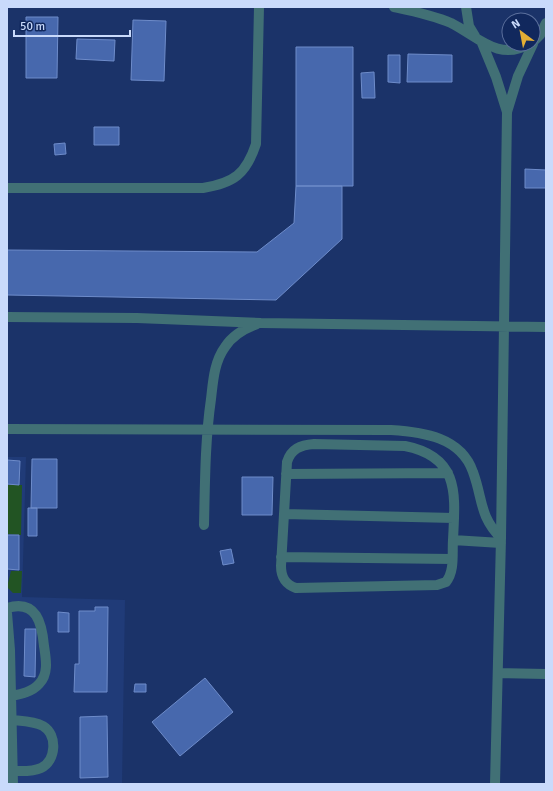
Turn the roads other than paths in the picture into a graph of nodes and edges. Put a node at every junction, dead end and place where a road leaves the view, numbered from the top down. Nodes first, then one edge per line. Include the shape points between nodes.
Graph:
1 (259, 7) edge
2 (394, 7) edge
3 (466, 7) edge
4 (479, 40) junction
5 (501, 50) edge
6 (529, 52) edge
7 (507, 112) junction
8 (7, 188) edge
9 (7, 317) edge
10 (261, 323) junction
11 (504, 326) junction
12 (546, 327) edge
13 (7, 429) edge
14 (207, 430) junction
15 (448, 472) junction
16 (286, 474) junction
17 (284, 514) junction
18 (454, 518) junction
19 (204, 525) dead end
20 (453, 540) junction
21 (501, 541) junction
22 (281, 558) junction
23 (452, 559) junction
24 (7, 608) edge
25 (7, 613) edge
26 (9, 650) edge
27 (498, 673) junction
28 (546, 674) edge
29 (10, 708) edge
30 (13, 771) junction
31 (13, 784) edge
32 (495, 784) edge

1 - 8 lane via 256,144 250,162 237,176 221,185 203,188
2 - 4 lane via 422,12 450,23
3 - 4 lane via 469,26
4 - 5 lane via 494,50
4 - 7 lane via 496,77
6 - 7 lane via 518,76
7 - 11 lane
9 - 10 lane via 137,318
10 - 11 lane
10 - 14 lane via 233,338 219,357 214,375
11 - 12 lane
11 - 21 lane
13 - 14 lane
14 - 19 lane
14 - 21 lane via 391,430 416,432 439,438 449,443 467,460 473,471 488,522
15 - 16 lane
15 - 16 lane via 438,460 417,448 393,445 314,444 301,446 291,452
15 - 18 lane via 454,491
16 - 17 lane
17 - 18 lane
17 - 22 lane
18 - 20 lane
20 - 21 lane
20 - 23 lane
21 - 27 lane
22 - 23 lane
22 - 23 lane via 282,577 296,588 437,585 449,578
24 - 29 lane via 19,606 37,615 42,627 46,667 39,685
25 - 26 lane
26 - 29 lane
27 - 28 lane
27 - 32 lane
29 - 30 lane
29 - 30 lane via 45,728 50,735 53,748 51,757 42,767
30 - 31 lane

